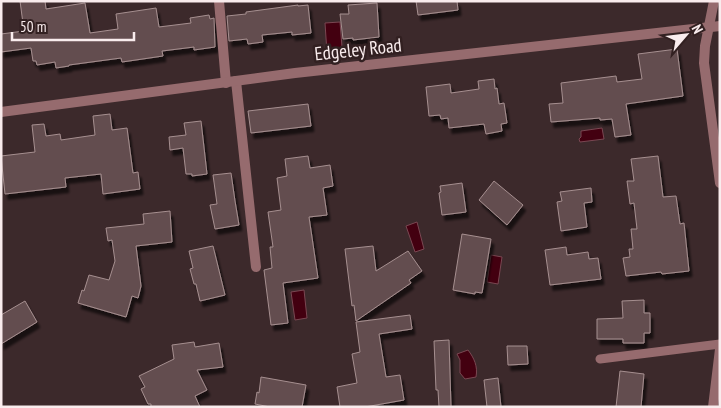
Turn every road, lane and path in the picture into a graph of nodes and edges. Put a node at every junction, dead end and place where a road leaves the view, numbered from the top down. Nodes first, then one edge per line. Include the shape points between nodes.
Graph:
1 (219, 1) edge
2 (714, 1) edge
3 (720, 26) edge
4 (708, 27) junction
5 (231, 82) junction
6 (1, 112) edge
7 (720, 183) edge
8 (256, 266) dead end
9 (720, 344) edge
10 (720, 349) edge
11 (600, 359) dead end
12 (713, 407) edge

1 - 5 street
2 - 4 street
3 - 4 street, Edgeley Road
4 - 5 street, Edgeley Road
4 - 7 street via 705,77
5 - 6 street, Edgeley Road
5 - 8 street
9 - 11 lane
10 - 12 street

